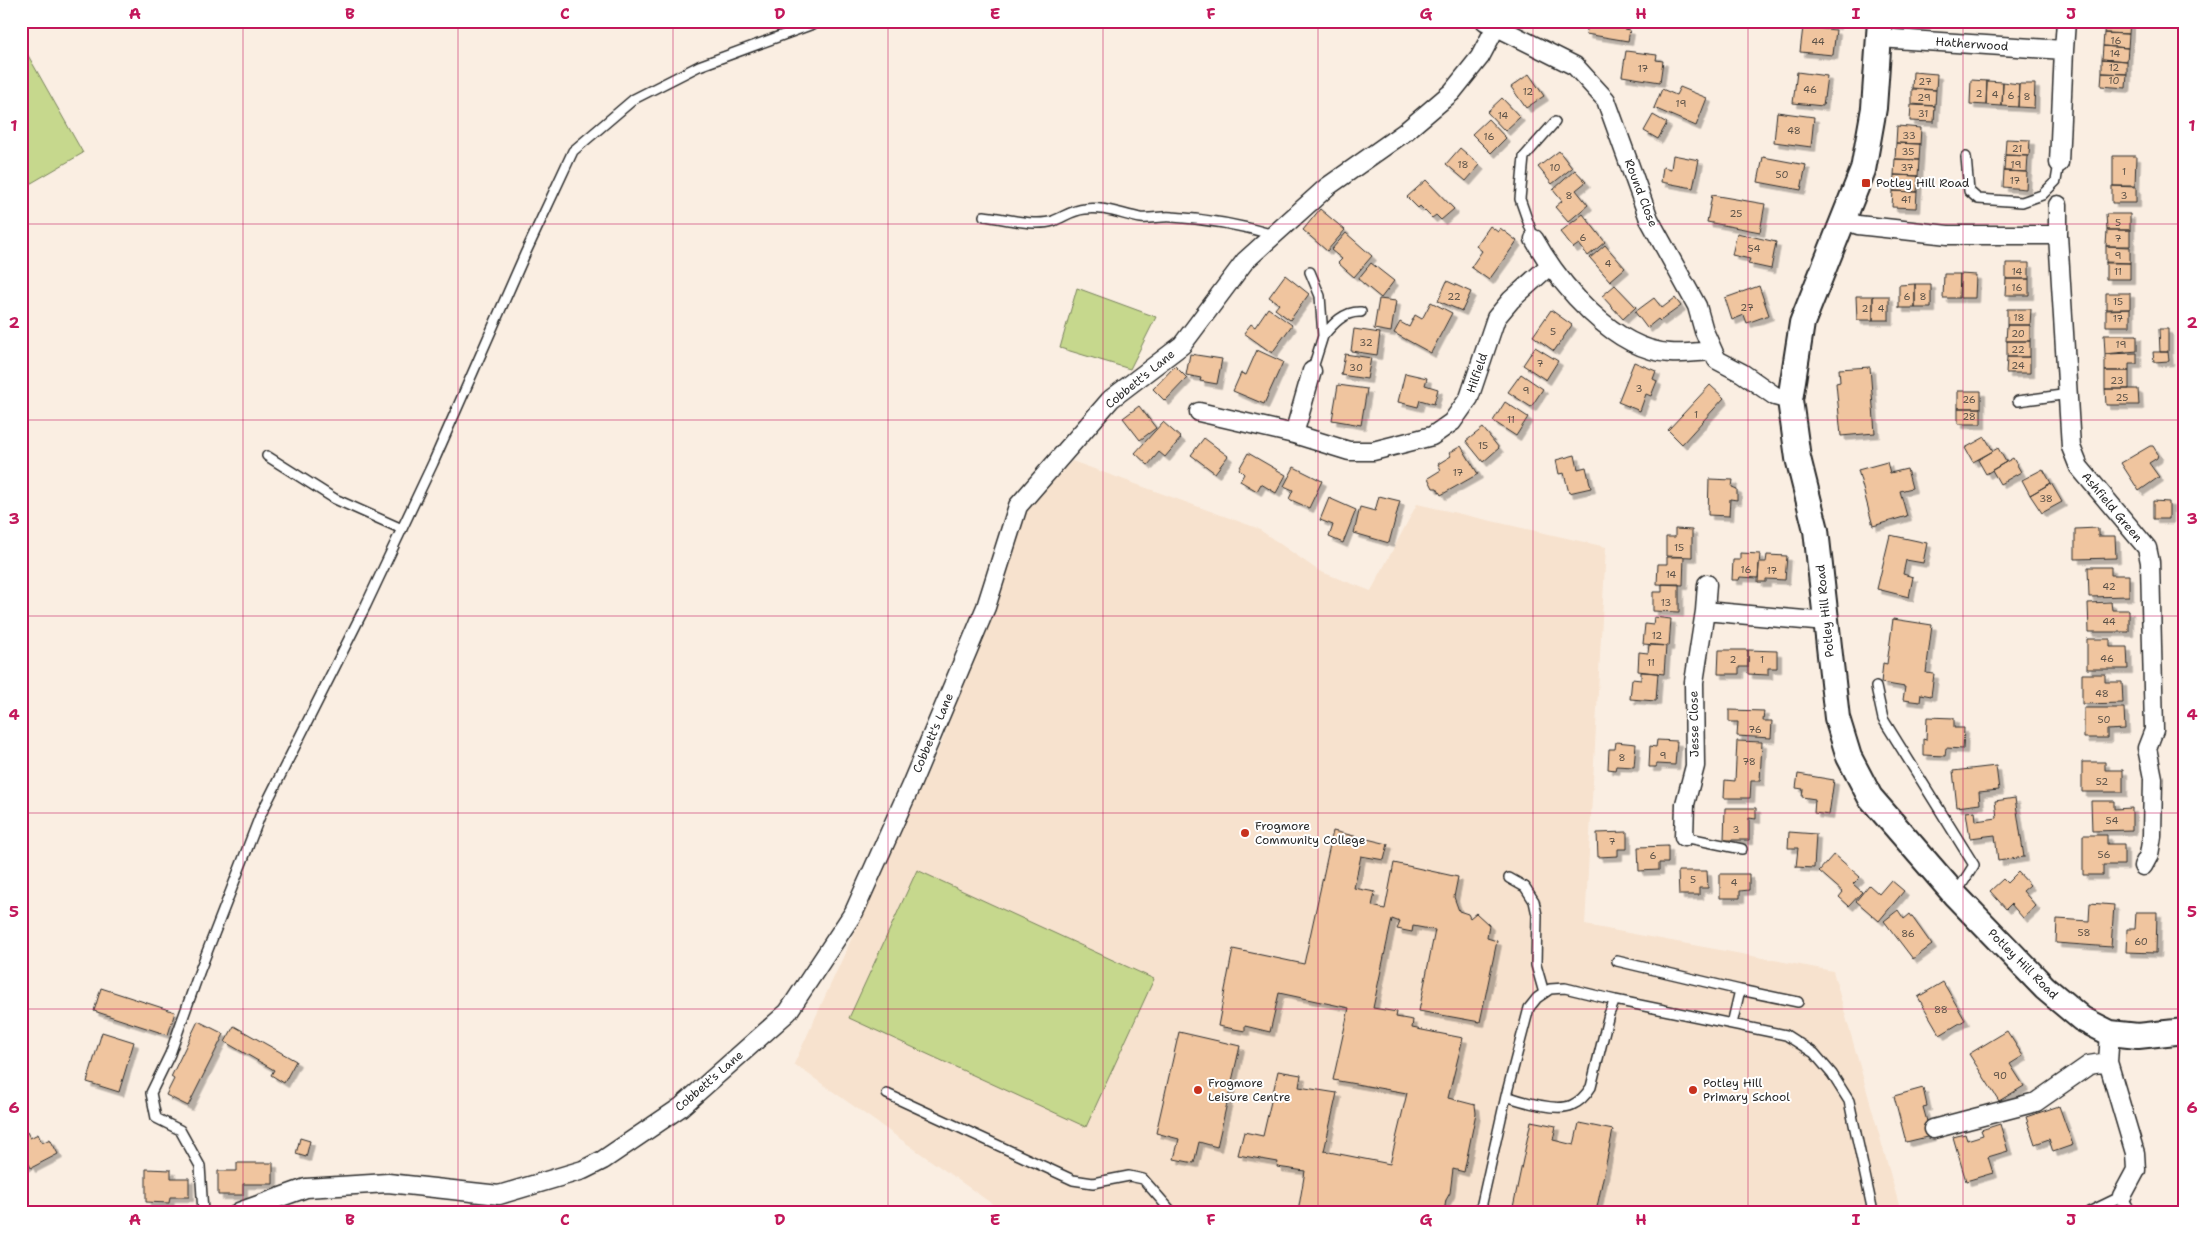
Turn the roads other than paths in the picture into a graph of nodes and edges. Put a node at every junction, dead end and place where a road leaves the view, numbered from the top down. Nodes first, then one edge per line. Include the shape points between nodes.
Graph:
1 (821, 21) edge
2 (2066, 21) edge
3 (1494, 23) edge
4 (1880, 30) edge
5 (2064, 50) junction
6 (1555, 122) dead end
7 (1966, 157) dead end
8 (2059, 163) joint
9 (2058, 205) dead end
10 (984, 216) dead end
11 (1843, 219) junction
12 (1274, 235) junction
13 (2058, 235) junction
14 (1534, 240) joint
15 (1550, 266) junction
16 (1310, 272) dead end
17 (1361, 312) dead end
18 (1323, 336) junction
19 (1712, 351) junction
20 (1312, 371) joint
21 (2069, 394) junction
22 (1790, 400) junction
23 (2018, 401) dead end
24 (1199, 412) dead end
25 (1294, 434) junction
26 (267, 456) dead end
27 (402, 529) junction
28 (1707, 584) dead end
29 (1705, 612) junction
30 (1826, 622) junction
31 (1876, 687) dead end
32 (1684, 837) joint
33 (1742, 849) dead end
34 (2143, 866) dead end
35 (1509, 878) dead end
36 (1955, 895) junction
37 (1617, 960) dead end
38 (1740, 990) junction
39 (1544, 993) junction
40 (1615, 1000) junction
41 (1798, 1002) dead end
42 (1732, 1024) junction
43 (2185, 1031) edge
44 (2110, 1033) junction
45 (2108, 1062) junction
46 (887, 1094) dead end
47 (1506, 1096) junction
48 (1934, 1129) dead end
49 (2122, 1196) junction
50 (203, 1212) edge
51 (240, 1212) edge
52 (1172, 1212) edge
53 (1480, 1212) edge
54 (1873, 1212) edge
55 (2089, 1212) edge
56 (2131, 1212) edge

1 - 27 lane via 699,66 634,99 573,151
2 - 5 street
3 - 12 street, Cobbett's Lane via 1480,57 1432,112 1338,178
3 - 19 street, Round Close via 1575,66 1606,100 1649,219 1697,306
4 - 5 street, Hatherwood
4 - 11 street, Potley Hill Road via 1874,108 1863,170
5 - 8 street
6 - 14 lane via 1524,157 1520,199
7 - 8 lane via 1969,191 1978,199 1999,202 2022,202 2042,195 2056,182
9 - 13 street, Ashfield Green
10 - 12 lane via 1040,223 1086,208 1103,209 1143,218 1211,221
11 - 13 street via 1858,225 1948,235
11 - 22 street, Potley Hill Road via 1802,323
12 - 51 street, Cobbett's Lane via 1246,261 1182,345 1111,399 1018,506 986,607 854,912 788,1012 681,1106 603,1160 583,1170 499,1195 388,1182 306,1188
13 - 21 street, Ashfield Green
14 - 15 street
15 - 19 street via 1601,322 1627,342 1669,353
15 - 25 street, Hilfield via 1510,300 1496,318 1469,398 1452,422 1432,436 1373,450 1349,451
16 - 18 lane via 1320,296
17 - 18 lane via 1338,319
18 - 20 lane
19 - 22 street via 1717,360 1742,372 1775,396
20 - 25 street
21 - 23 lane
21 - 34 street, Ashfield Green via 2071,447 2079,467 2147,548 2150,562 2154,730 2147,748 2153,778 2153,817 2149,855
22 - 30 street, Potley Hill Road via 1798,458 1816,530
24 - 25 street, Hilfield
26 - 27 lane via 336,499
27 - 50 lane via 260,816 170,1054 151,1093 156,1118 180,1130 200,1166
28 - 29 street, Jesse Close
29 - 30 street
29 - 32 street, Jesse Close via 1694,682 1695,766 1685,804
30 - 36 street, Potley Hill Road via 1838,718 1848,757 1870,796
31 - 36 lane via 1883,719 1974,866
32 - 33 lane
35 - 39 lane via 1525,887 1534,901 1537,915 1536,965
36 - 44 street, Potley Hill Road via 2045,988 2082,1019
37 - 38 lane
38 - 41 lane
38 - 42 lane
39 - 40 lane via 1550,989 1565,988
39 - 47 lane via 1529,1008
40 - 42 lane
40 - 47 lane via 1591,1087 1584,1097 1570,1106 1554,1107
42 - 54 lane via 1786,1035 1814,1052 1832,1074 1849,1102
43 - 44 street, Potley Hill Road via 2138,1036
44 - 45 street
45 - 48 street via 2090,1065 2036,1102
45 - 49 street via 2135,1153 2136,1170
46 - 52 lane via 1072,1180 1093,1183 1128,1176 1143,1179
47 - 53 lane
49 - 55 lane
49 - 56 lane

